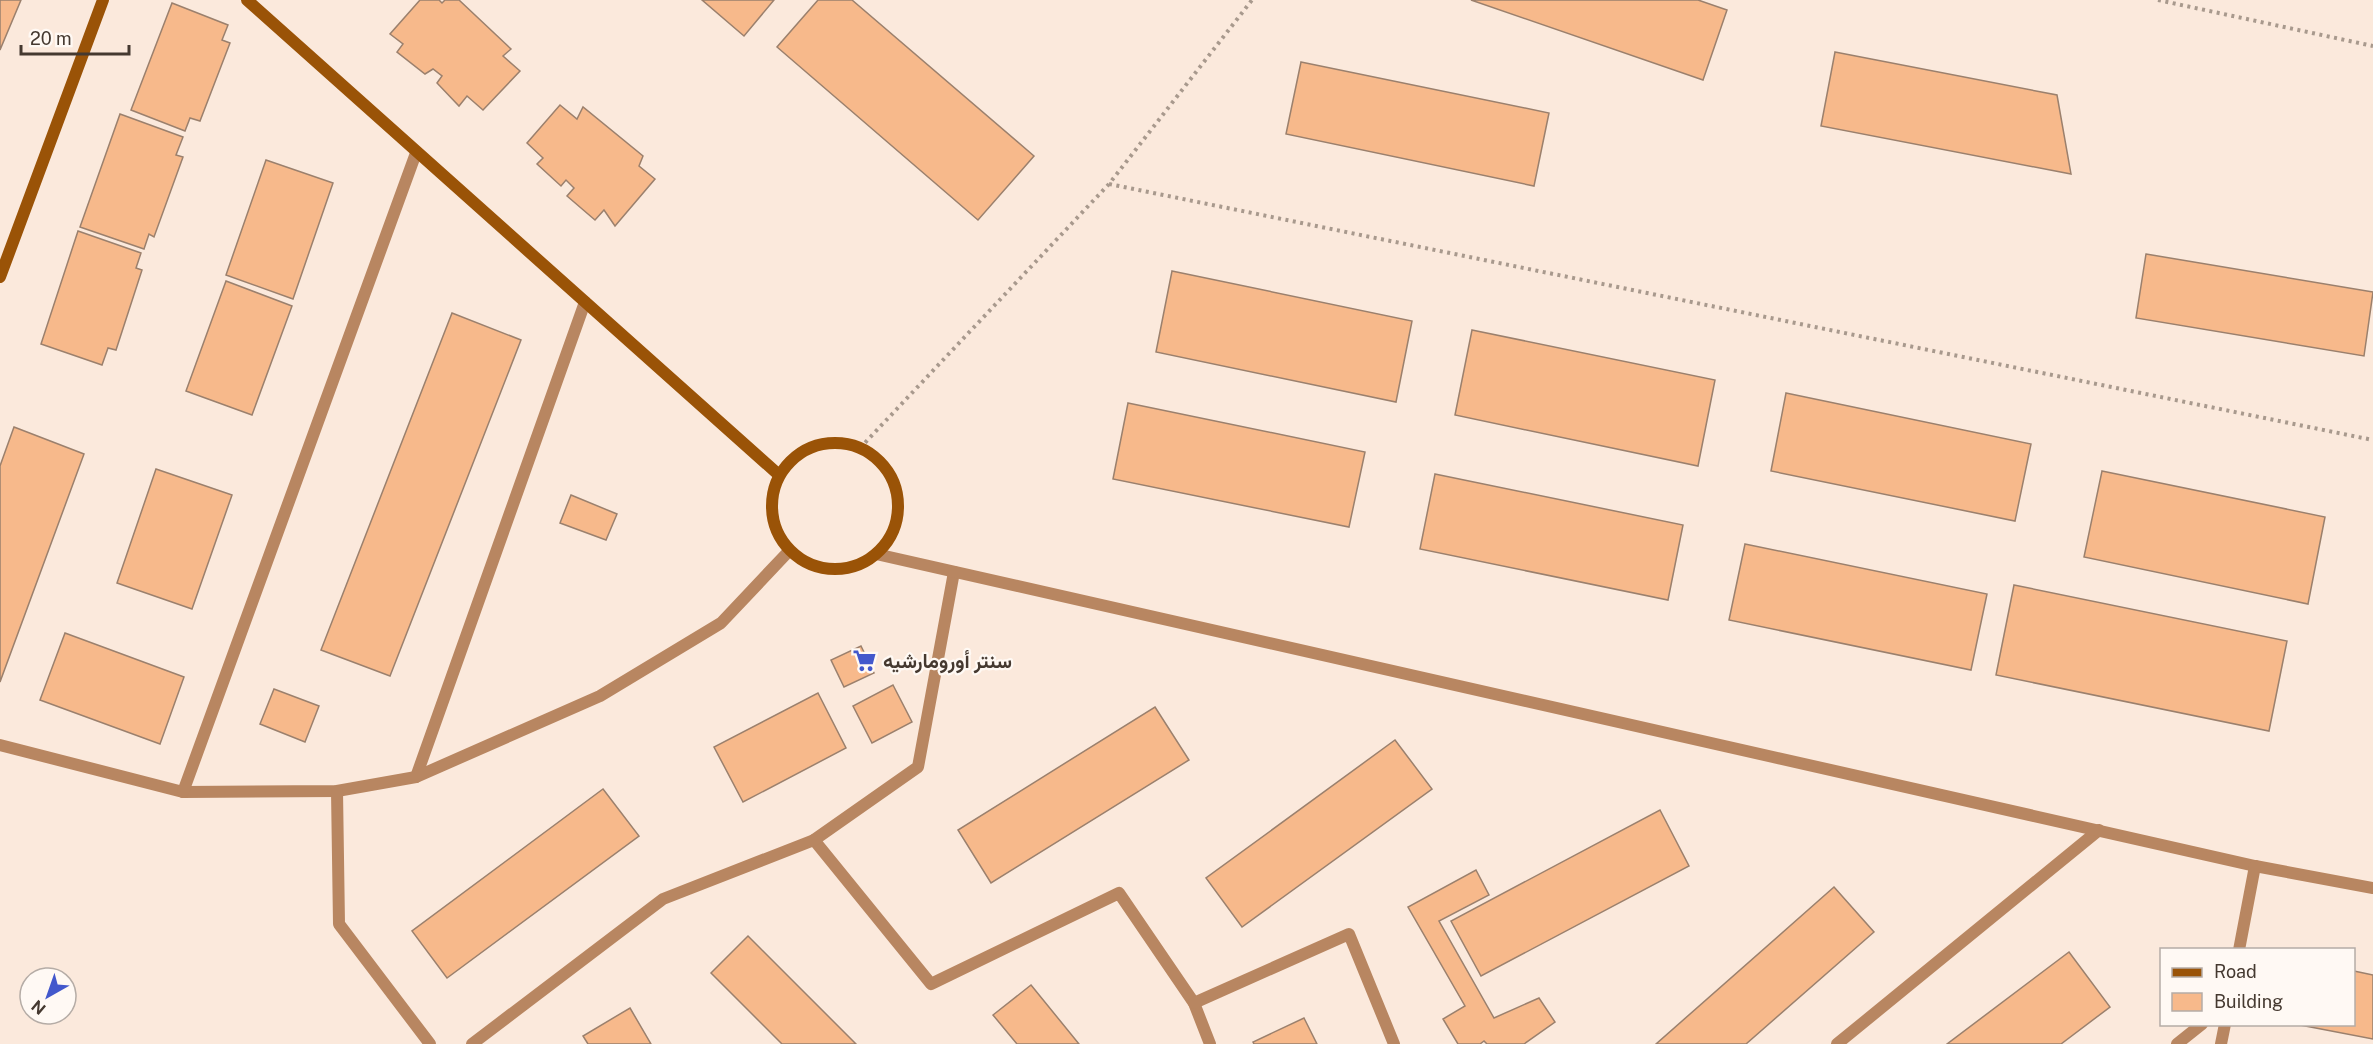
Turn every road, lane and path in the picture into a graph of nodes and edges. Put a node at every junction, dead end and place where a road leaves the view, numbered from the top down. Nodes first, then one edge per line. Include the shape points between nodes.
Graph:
1 (103, 0) edge
2 (248, 0) edge
3 (1252, 0) edge
4 (2158, 0) edge
5 (2373, 46) edge
6 (416, 153) junction
7 (1109, 184) junction
8 (0, 277) edge
9 (585, 302) junction
10 (2373, 440) edge
11 (860, 448) junction
12 (779, 474) junction
13 (789, 551) junction
14 (876, 554) junction
15 (954, 572) junction
16 (0, 746) edge
17 (416, 777) junction
18 (337, 791) junction
19 (183, 792) junction
20 (2099, 830) junction
21 (814, 840) junction
22 (2255, 866) junction
23 (2373, 888) edge
24 (2239, 948) edge
25 (1194, 1003) junction
26 (2199, 1026) edge
27 (2225, 1026) edge
28 (430, 1044) edge
29 (472, 1044) edge
30 (1210, 1044) edge
31 (1394, 1044) edge
32 (1837, 1044) edge
33 (2176, 1044) edge
34 (2221, 1044) edge

1 - 8 street
2 - 6 street
3 - 7 path
4 - 5 path
6 - 9 street
6 - 19 street
7 - 10 path
7 - 11 path
9 - 12 street
9 - 17 street
11 - 12 street via 833,443 806,449
11 - 14 street via 888,471 898,506 896,524
12 - 13 street via 771,501 775,528
13 - 14 street via 823,569 861,565
13 - 17 street via 721,622 621,684
14 - 15 street
15 - 20 street
15 - 21 street via 918,767
16 - 19 street
17 - 18 street
18 - 19 street
18 - 28 street via 339,924
20 - 22 street
20 - 32 street
21 - 25 street via 930,984 1119,893
21 - 29 street via 663,899
22 - 23 street
22 - 24 street
25 - 30 street
25 - 31 street via 1348,934
26 - 33 street
27 - 34 street

